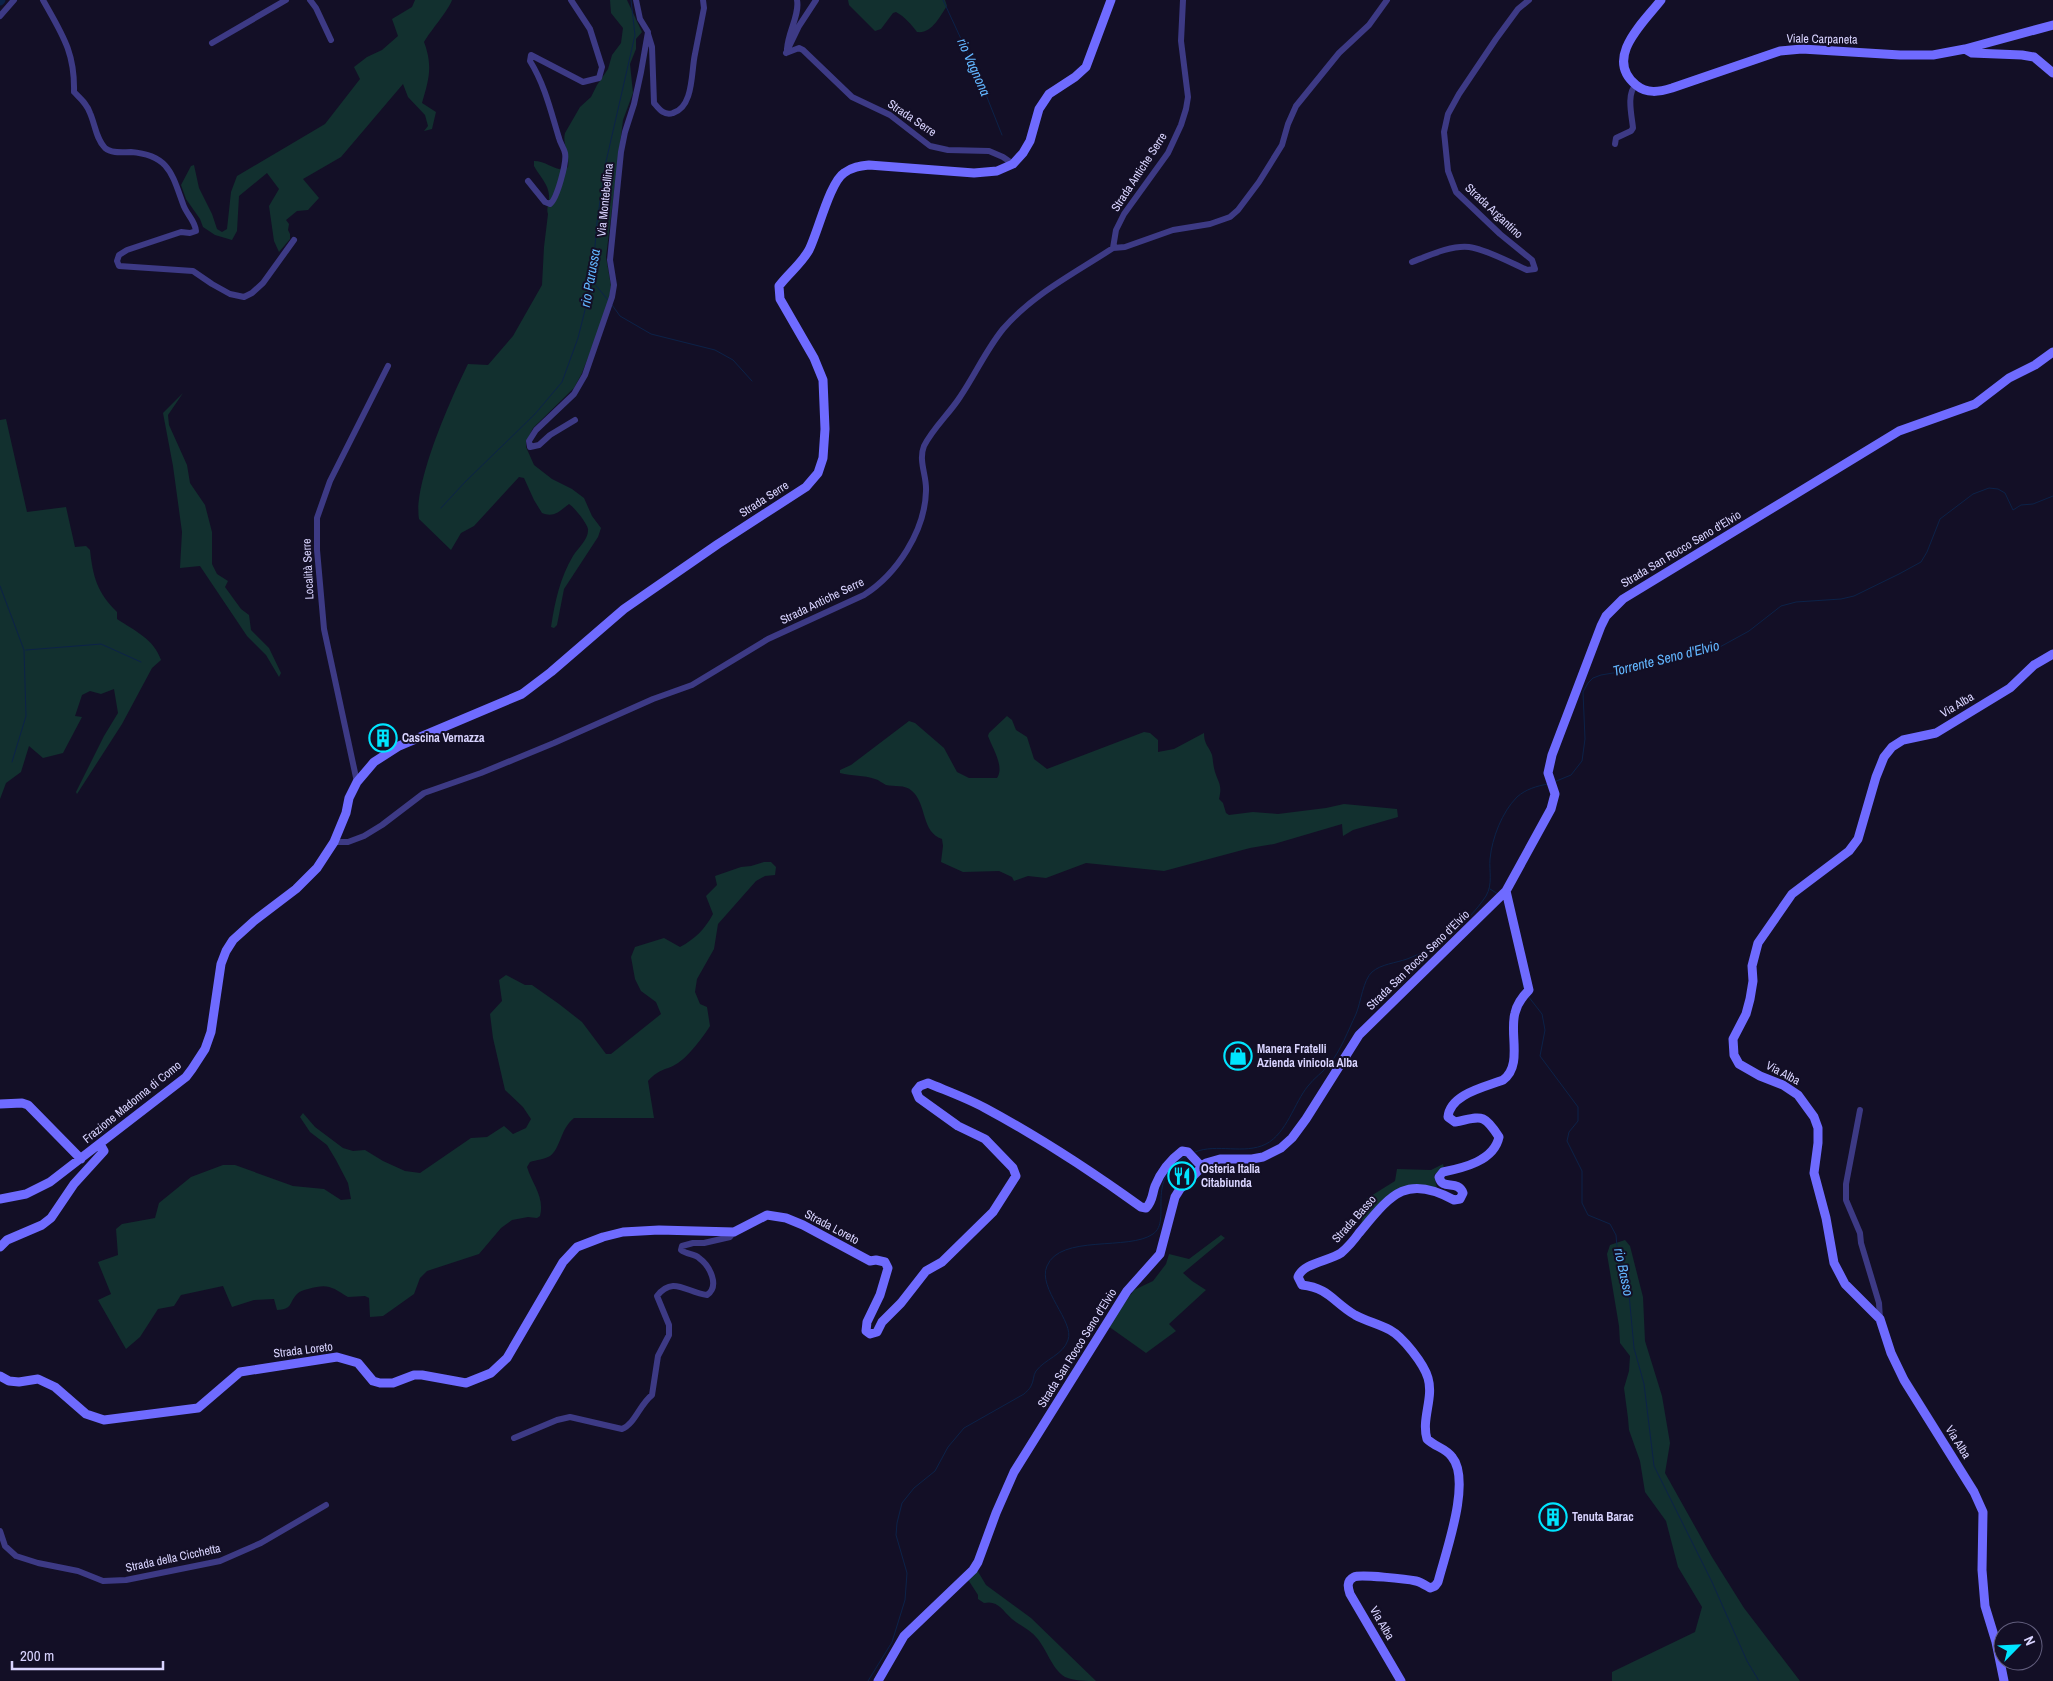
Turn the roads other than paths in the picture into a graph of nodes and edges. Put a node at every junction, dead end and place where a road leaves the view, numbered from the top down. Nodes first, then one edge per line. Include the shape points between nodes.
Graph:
1 (14, 0) edge
2 (43, 0) edge
3 (286, 0) edge
4 (310, 0) edge
5 (571, 0) edge
6 (636, 0) edge
7 (703, 0) edge
8 (798, 0) edge
9 (816, 0) edge
10 (1112, 0) edge
11 (1183, 0) edge
12 (1387, 0) edge
13 (1529, 0) edge
14 (1661, 0) edge
15 (0, 16) edge
16 (2053, 25) edge
17 (648, 32) junction
18 (331, 40) dead end
19 (212, 43) dead end
20 (1966, 49) junction
21 (786, 53) junction
22 (2053, 73) edge
23 (1636, 85) junction
24 (1615, 144) dead end
25 (1013, 164) junction
26 (528, 181) dead end
27 (294, 240) dead end
28 (1113, 248) junction
29 (1412, 262) dead end
30 (2053, 352) edge
31 (388, 366) dead end
32 (575, 420) dead end
33 (2053, 654) edge
34 (357, 782) junction
35 (334, 842) junction
36 (1502, 895) junction
37 (0, 1104) edge
38 (1860, 1110) dead end
39 (100, 1144) junction
40 (81, 1159) junction
41 (1198, 1163) junction
42 (0, 1199) edge
43 (734, 1232) junction
44 (0, 1247) edge
45 (1880, 1319) junction
46 (0, 1376) edge
47 (514, 1438) dead end
48 (326, 1506) dead end
49 (0, 1532) edge
50 (1354, 1577) joint
51 (878, 1681) edge
52 (1401, 1681) edge
53 (2004, 1681) edge

1 - 15 street
2 - 27 street via 69,48 74,92 86,104 106,148 150,157 167,166 184,207 195,224 196,231 181,232 127,250 119,255 117,261 120,266 193,271 230,294 244,297 263,283
3 - 19 street
4 - 18 street
5 - 26 street via 590,29 602,67 598,78 583,82 531,55 530,62 540,76 565,159 558,189 550,204
6 - 17 street via 640,19
7 - 17 street via 691,82 686,102 677,112 663,113 654,103 652,47
8 - 21 street via 799,9
9 - 21 street
10 - 25 street via 1086,67 1049,94 1039,109 1030,141
11 - 28 street, Strada Antiche Serre via 1181,41 1186,109 1168,153 1124,214 1116,230
12 - 28 street via 1369,25 1338,53 1296,106 1282,145 1238,210 1230,217 1210,224 1172,230
13 - 29 street, Strada Argantino via 1518,9 1459,94 1448,114 1444,132 1448,171 1456,192 1532,260 1535,269 1527,270 1467,247
14 - 23 street via 1627,43 1623,54 1628,77
16 - 20 street, Viale Carpaneta
17 - 32 street, Via Montebellina via 621,152 610,260 614,285 612,300 585,375 574,394 536,430 528,441 530,447 539,445 550,434
20 - 22 street via 1975,54 2034,57
20 - 23 street, Viale Carpaneta via 1900,55 1802,49 1780,51 1661,91 1649,91
21 - 25 street, Strada Serre via 799,48 803,50 852,97 890,115 930,146 989,151
23 - 24 street via 1631,94 1632,131 1616,138
25 - 34 street, Strada Serre via 997,171 974,173 870,165 842,174 833,188 807,253 779,286 780,299 814,358 822,380 824,458 818,473 806,487 624,609 522,694 399,746 374,762
28 - 35 street, Strada Antiche Serre via 1050,287 1018,314 998,337 959,400 926,443 922,457 926,492 920,525 892,571 874,588 768,639 692,685 488,770 424,793 364,836 348,842
30 - 36 street, Strada San Rocco Seno d'Elvio via 2009,378 1975,404 1899,431 1623,599 1610,611 1601,626 1552,755 1548,773 1554,790 1551,809
31 - 34 street, Località Serre via 330,480 318,518 317,550 324,629
33 - 45 street, Via Alba via 2034,665 2010,688 1936,733 1903,740 1892,747 1884,757 1860,832 1850,851 1792,894 1758,943 1752,966 1750,1000 1733,1039 1734,1055 1739,1064 1798,1095 1814,1117 1818,1128 1814,1173 1834,1263 1845,1284
34 - 35 street, Strada Serre
35 - 39 street, Frazione Madonna di Como via 317,868 233,940 226,951 221,964 211,1032 205,1049 186,1077
36 - 41 street, Strada San Rocco Seno d'Elvio via 1359,1035 1306,1119 1281,1148 1252,1159
36 - 50 street, Strada Basso via 1527,977 1526,993 1514,1014 1514,1057 1510,1073 1503,1080 1468,1093 1448,1111 1448,1117 1455,1122 1474,1116 1484,1119 1499,1137 1497,1146 1468,1167 1443,1172 1439,1177 1443,1185 1461,1188 1462,1196 1454,1200 1426,1188 1395,1194 1343,1251 1303,1270 1298,1277 1302,1284 1322,1289 1355,1315 1390,1330 1403,1341 1428,1378 1430,1388 1424,1430 1427,1439 1447,1451 1458,1470 1458,1503 1435,1586 1430,1588 1407,1579
37 - 40 street via 22,1103 28,1106
38 - 45 street via 1846,1200 1860,1233 1860,1243 1879,1303
39 - 40 street, Frazione Madonna di Como
39 - 44 street via 104,1151 74,1184 50,1218 42,1225 7,1240
40 - 42 street, Frazione Madonna di Como via 50,1182 26,1194
41 - 43 street, Strada Loreto via 1188,1152 1182,1151 1164,1168 1151,1202 1146,1208 1141,1207 1087,1168 983,1107 928,1083 920,1086 916,1091 919,1098 958,1126 985,1139 1013,1168 1016,1176 993,1212 942,1262 926,1271 877,1332 870,1334 866,1331 867,1322 880,1295 888,1268 885,1262 870,1262 786,1218 767,1215
41 - 51 street, Strada San Rocco Seno d'Elvio via 1175,1197 1160,1254 1127,1292 1014,1472 978,1562 904,1636
43 - 46 street, Strada Loreto via 623,1232 577,1247 563,1262 507,1358 491,1373 466,1383 422,1375 380,1383 373,1381 358,1363 337,1357 240,1372 198,1408 104,1420 86,1414 55,1387 38,1379 9,1382
43 - 47 street via 730,1237 682,1246 685,1254 700,1258 711,1274 713,1292 707,1296 700,1295 671,1285 657,1296 670,1325 669,1335 658,1356 652,1395 644,1401 628,1427 622,1429 570,1417
45 - 53 street, Via Alba via 1904,1380 1974,1492 1983,1512 1985,1606
48 - 49 street, Strada della Cicchetta via 220,1561 126,1580 103,1580 16,1556 5,1546
50 - 52 street, Via Alba via 1349,1584 1350,1594

